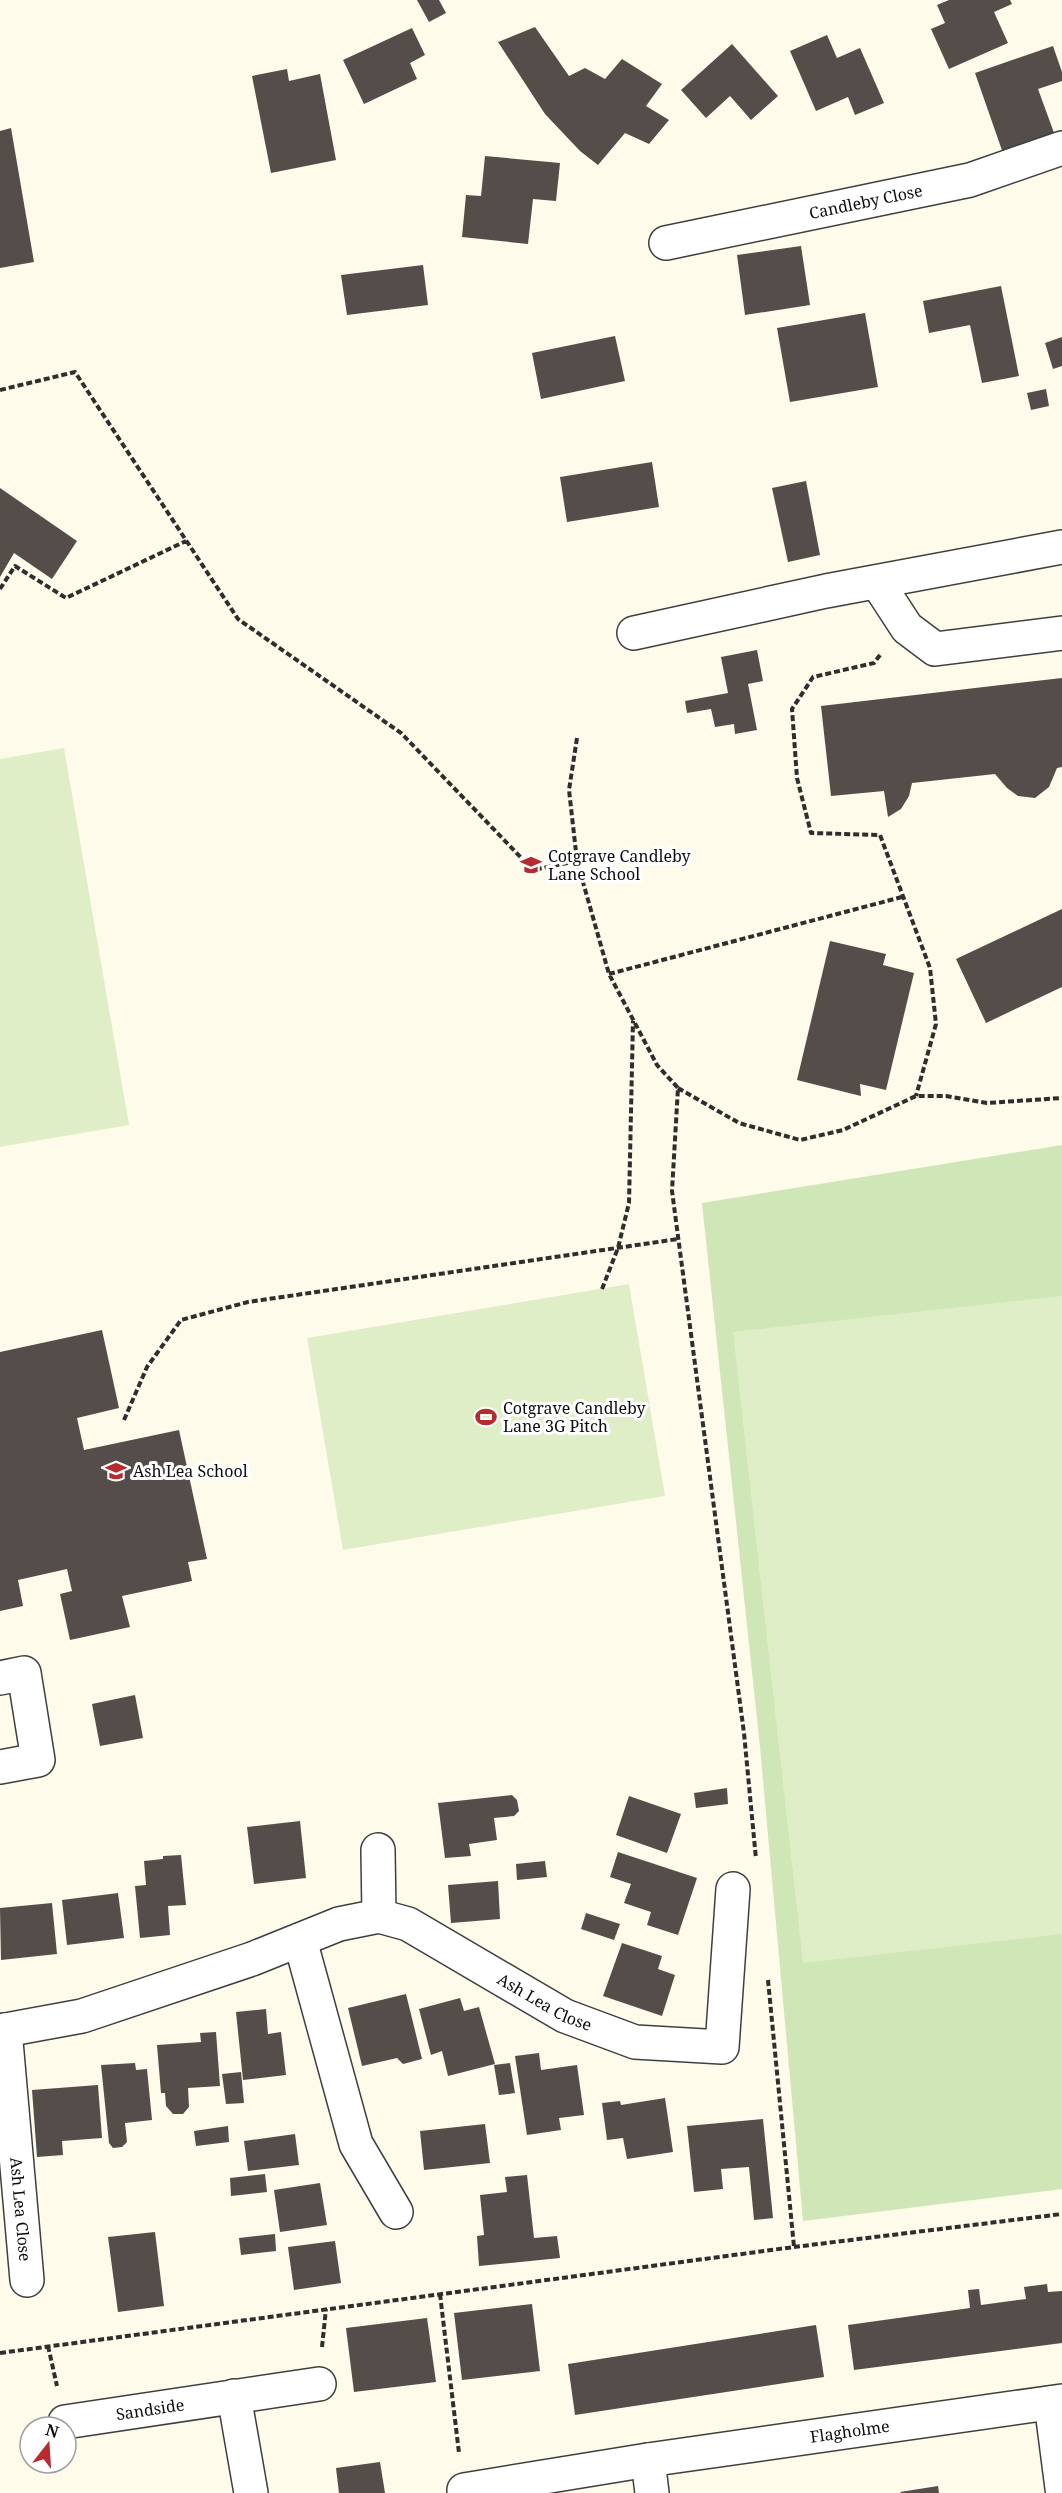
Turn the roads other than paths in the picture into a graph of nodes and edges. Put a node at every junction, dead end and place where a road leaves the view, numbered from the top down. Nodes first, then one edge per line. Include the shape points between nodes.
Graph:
1 (1062, 148) edge
2 (666, 243) dead end
3 (1062, 547) edge
4 (877, 582) junction
5 (634, 633) dead end
6 (1062, 633) edge
7 (0, 1678) edge
8 (0, 1767) edge
9 (378, 1850) dead end
10 (733, 1889) dead end
11 (379, 1916) junction
12 (300, 1940) junction
13 (2, 2031) edge
14 (396, 2212) dead end
15 (27, 2280) dead end
16 (319, 2384) dead end
17 (234, 2396) junction
18 (1057, 2402) edge
19 (78, 2420) edge
20 (648, 2460) junction
21 (1062, 2487) edge
22 (464, 2490) road end
23 (250, 2493) edge
24 (651, 2493) edge

1 - 2 street, Candleby Close via 970,180
3 - 4 street
4 - 5 street
4 - 6 street via 907,628 935,649
7 - 8 street via 24,1673 38,1760
9 - 11 street
10 - 11 street, Ash Lea Close via 722,2047 635,2042 565,2016 408,1924
11 - 12 street, Ash Lea Close via 339,1924
12 - 13 street, Ash Lea Close via 82,2016
12 - 14 street via 356,2144
13 - 15 street, Ash Lea Close
16 - 17 street, Sandside
17 - 19 street, Sandside
17 - 23 street
18 - 20 street, Flagholme
18 - 21 street, Flagholme
20 - 22 street, Flagholme
20 - 24 street

